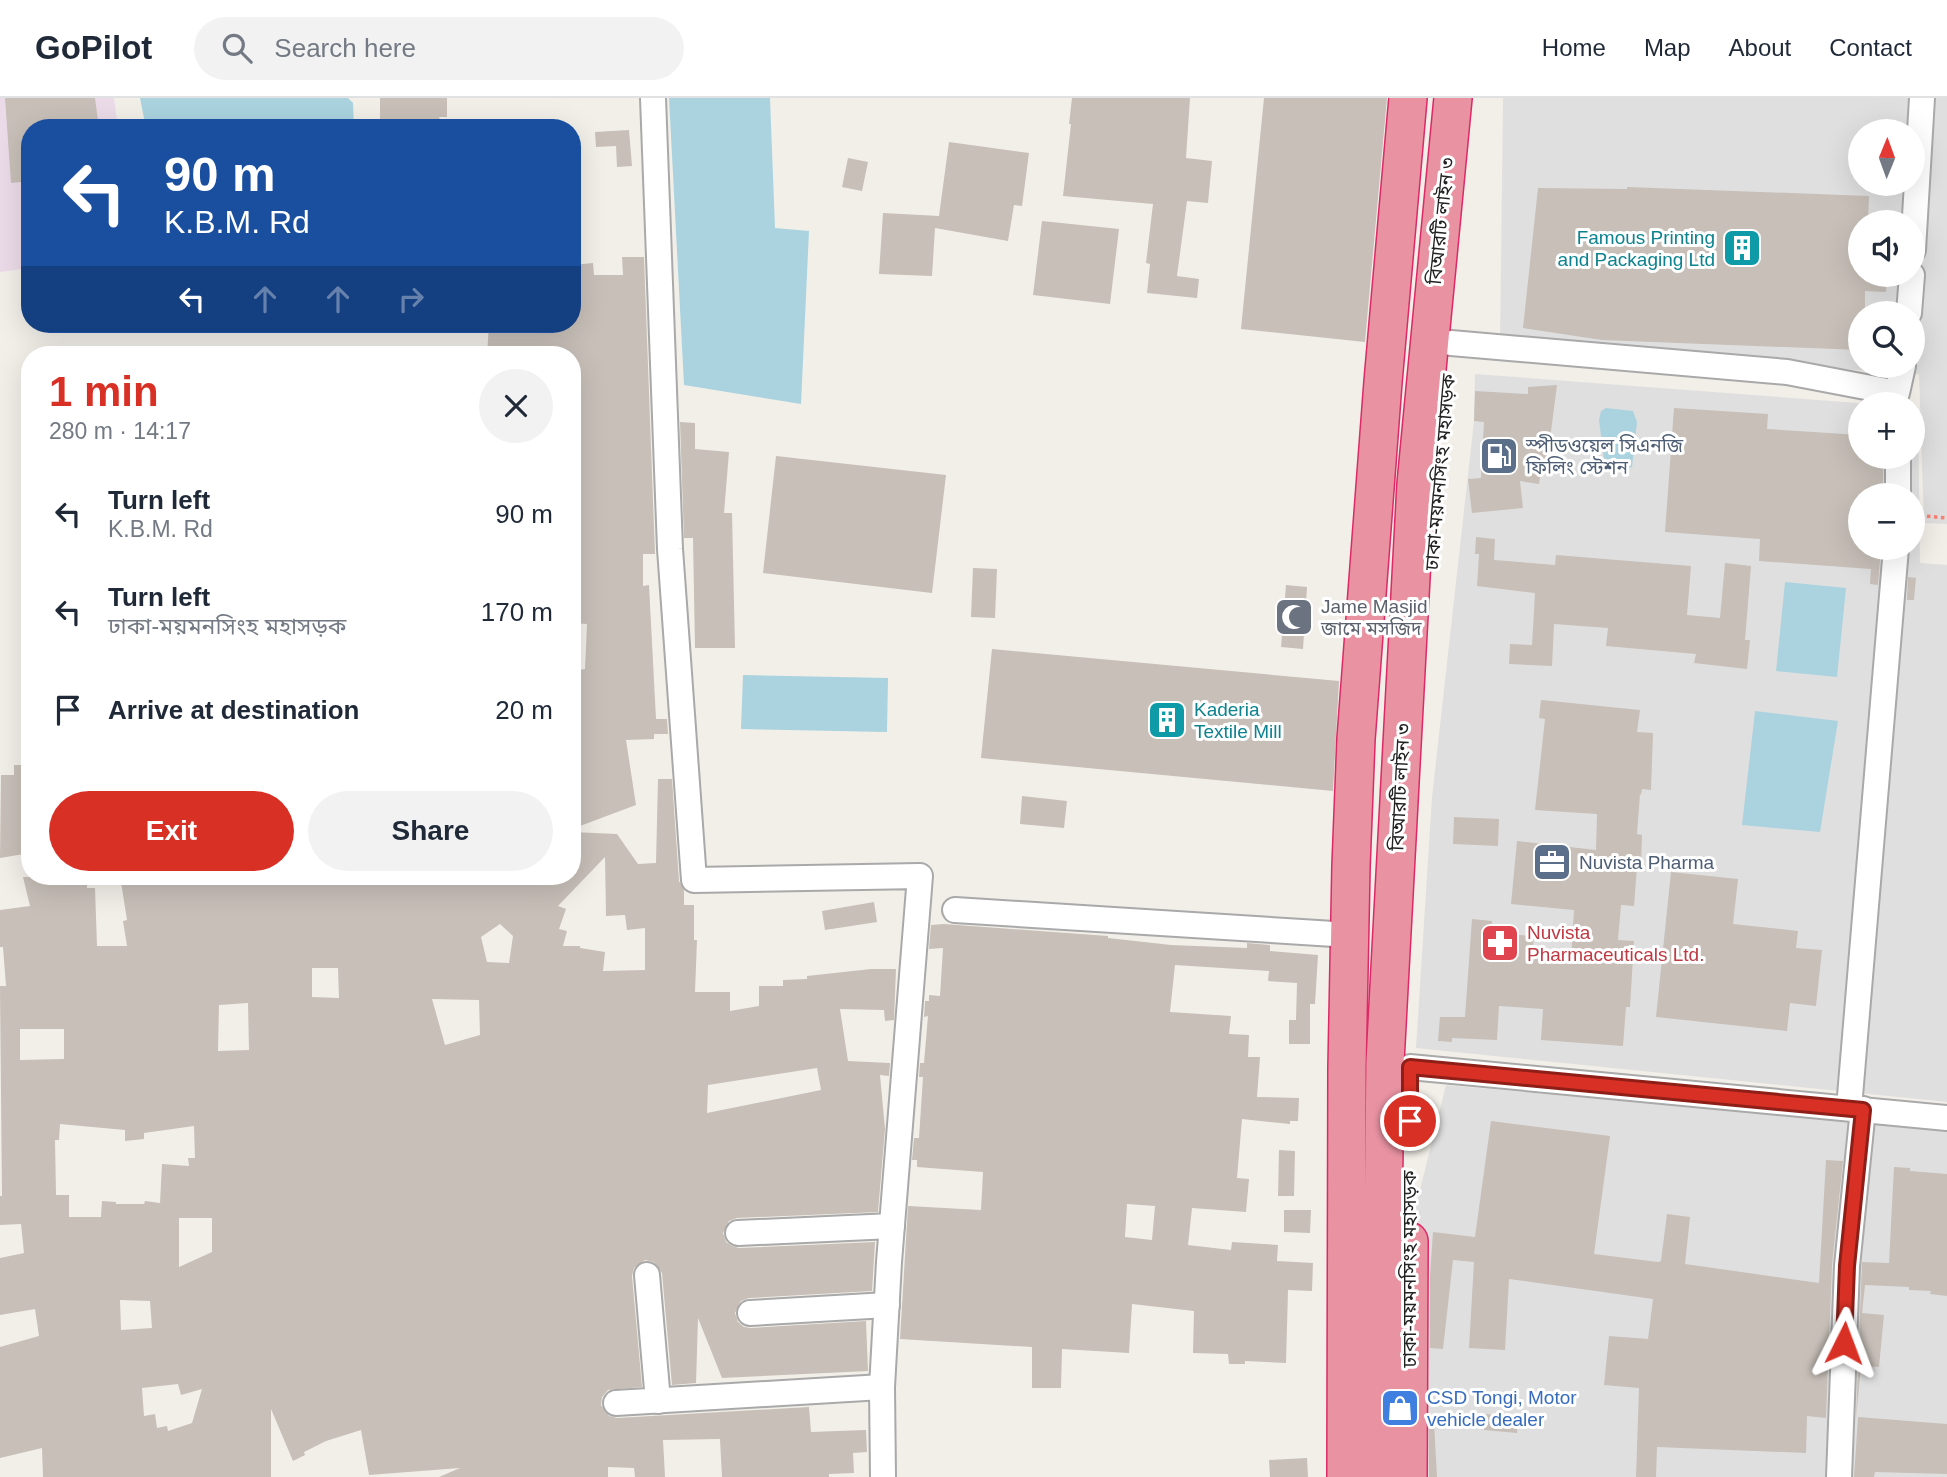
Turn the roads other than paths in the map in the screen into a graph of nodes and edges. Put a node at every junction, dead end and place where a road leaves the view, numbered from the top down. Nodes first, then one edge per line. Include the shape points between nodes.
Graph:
1 (653, 98) edge
2 (1408, 98) edge
3 (1452, 98) edge
4 (1471, 98) edge
5 (1922, 98) edge
6 (1915, 210) edge
7 (1451, 343) junction
8 (1868, 392) edge
9 (1895, 560) edge
10 (956, 910) dead end
11 (1350, 935) junction
12 (1410, 1067) junction
13 (1856, 1109) junction
14 (1947, 1118) edge
15 (892, 1226) junction
16 (738, 1233) dead end
17 (647, 1275) dead end
18 (887, 1305) junction
19 (750, 1313) dead end
20 (882, 1388) junction
21 (658, 1401) junction
22 (616, 1403) dead end
23 (883, 1477) edge
24 (1346, 1477) edge
25 (1380, 1477) edge
26 (1408, 1477) edge
27 (1839, 1477) edge

1 - 15 street via 670,549 694,880 920,876
2 - 11 highway via 1356,739
3 - 25 highway, বিআরটি লাইন ৩ via 1416,484 1387,1035
4 - 7 highway, ঢাকা-ময়মনসিংহ মহাসড়ক
5 - 6 street
7 - 8 street via 1787,372
7 - 12 highway, ঢাকা-ময়মনসিংহ মহাসড়ক via 1413,801
9 - 13 street
10 - 11 street
11 - 24 highway
12 - 13 street
12 - 26 highway, ঢাকা-ময়মনসিংহ মহাসড়ক
13 - 14 street
13 - 27 street
15 - 16 street
15 - 18 street
17 - 21 street
18 - 19 street
18 - 20 street
20 - 21 street
20 - 23 street
21 - 22 street

